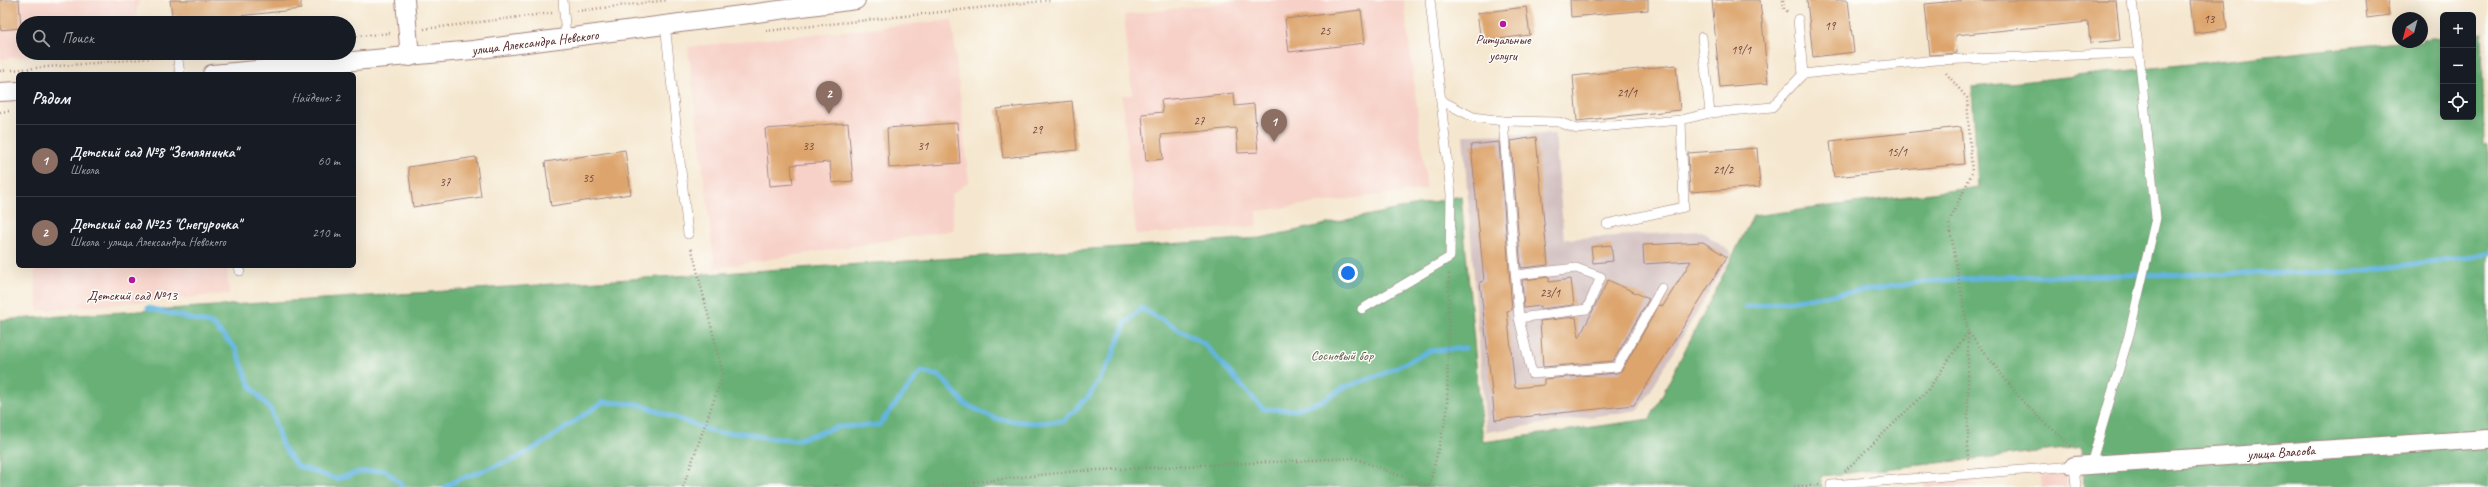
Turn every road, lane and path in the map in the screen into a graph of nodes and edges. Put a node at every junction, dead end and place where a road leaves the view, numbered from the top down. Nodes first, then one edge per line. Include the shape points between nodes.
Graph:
1 (405, 0) edge
2 (563, 0) edge
3 (668, 0) edge
4 (856, 0) edge
5 (1430, 0) edge
6 (2132, 1) dead end
7 (564, 12) junction
8 (1798, 19) dead end
9 (665, 24) junction
10 (408, 31) junction
11 (356, 36) edge
12 (1702, 37) dead end
13 (566, 38) junction
14 (2139, 53) junction
15 (410, 57) junction
16 (122, 60) edge
17 (178, 60) edge
18 (1936, 60) junction
19 (0, 71) edge
20 (180, 72) edge
21 (239, 72) edge
22 (1803, 74) junction
23 (16, 91) edge
24 (0, 92) edge
25 (1442, 101) junction
26 (1710, 113) junction
27 (1681, 120) junction
28 (1503, 121) junction
29 (1607, 224) dead end
30 (688, 234) joint
31 (1516, 276) junction
32 (1662, 288) dead end
33 (1448, 292) dead end
34 (1362, 309) dead end
35 (1519, 318) junction
36 (1968, 332) junction
37 (2488, 439) edge
38 (2083, 465) junction
39 (1968, 474) junction
40 (1831, 486) edge
41 (683, 487) edge
42 (930, 487) edge
43 (1429, 487) edge
44 (1794, 487) edge
45 (2076, 487) edge

1 - 10 street
2 - 7 lane
3 - 7 path
4 - 9 street, улица Александра Невского
5 - 25 lane
6 - 14 lane
7 - 10 path
7 - 13 lane
8 - 22 lane
9 - 13 street, улица Александра Невского
9 - 30 lane
10 - 11 path
10 - 15 street
12 - 26 lane
13 - 15 street, улица Александра Невского
14 - 18 lane
14 - 38 lane via 2156,218 2129,335
15 - 21 street, улица Александра Невского
16 - 19 path
17 - 20 lane
18 - 22 lane
18 - 36 path via 1967,98 1972,173 1949,222
22 - 26 lane via 1772,107
23 - 24 street
25 - 28 lane via 1473,117
25 - 34 lane via 1451,194 1450,257
26 - 27 lane
27 - 28 lane via 1577,129 1559,122
27 - 29 lane via 1684,207
28 - 31 lane
30 - 41 path via 723,374
31 - 35 lane
31 - 35 lane via 1576,268 1601,277 1587,309
32 - 35 lane via 1617,367 1532,374
33 - 43 path via 1447,414
36 - 38 path via 2024,404
36 - 39 path
36 - 40 path via 1928,390
37 - 38 street, улица Власова
38 - 39 lane
38 - 45 lane
39 - 40 lane
40 - 44 path
42 - 43 path via 1077,471 1354,458

